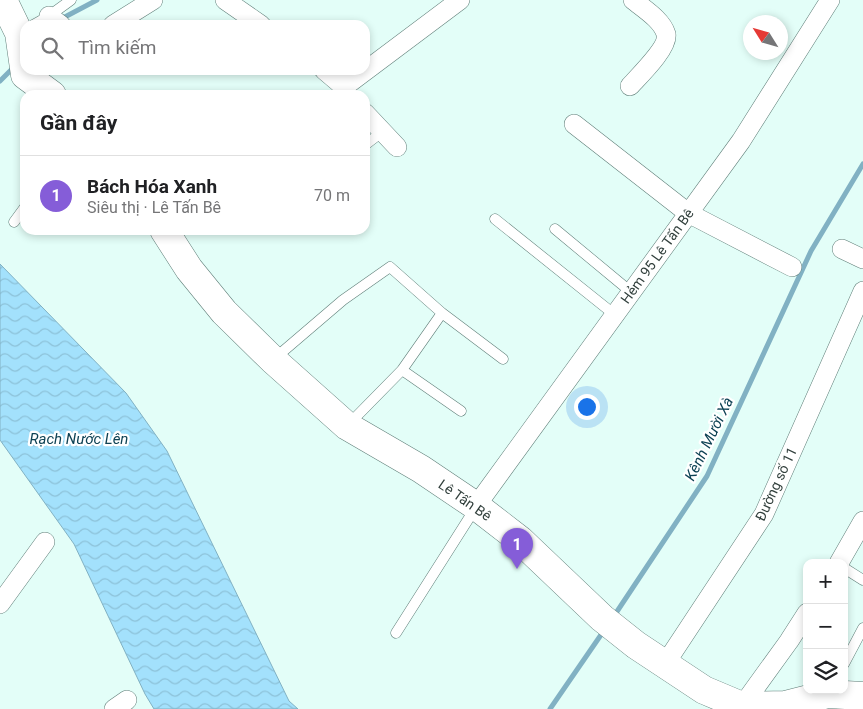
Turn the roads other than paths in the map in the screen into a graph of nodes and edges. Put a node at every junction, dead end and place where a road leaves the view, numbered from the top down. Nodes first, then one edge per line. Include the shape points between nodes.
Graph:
1 (3, 0) edge
2 (71, 0) edge
3 (153, 0) edge
4 (225, 0) edge
5 (460, 0) edge
6 (633, 0) edge
7 (830, 0) edge
8 (56, 20) edge
9 (121, 20) edge
10 (254, 20) edge
11 (20, 22) edge
12 (370, 72) edge
13 (29, 75) edge
14 (329, 75) edge
15 (366, 75) edge
16 (630, 86) dead end
17 (46, 90) edge
18 (345, 90) edge
19 (347, 90) edge
20 (370, 119) edge
21 (574, 124) dead end
22 (382, 132) junction
23 (370, 141) edge
24 (397, 147) dead end
25 (688, 213) junction
26 (20, 214) edge
27 (496, 219) dead end
28 (14, 222) dead end
29 (555, 229) dead end
30 (167, 235) edge
31 (842, 249) dead end
32 (863, 259) edge
33 (792, 267) dead end
34 (863, 291) edge
35 (631, 292) junction
36 (442, 314) junction
37 (615, 315) junction
38 (503, 359) dead end
39 (272, 360) junction
40 (402, 370) junction
41 (461, 411) dead end
42 (347, 426) junction
43 (476, 506) junction
44 (863, 521) edge
45 (45, 542) dead end
46 (841, 559) edge
47 (848, 571) edge
48 (863, 580) edge
49 (0, 604) edge
50 (803, 619) edge
51 (863, 628) edge
52 (396, 633) dead end
53 (848, 656) edge
54 (665, 664) junction
55 (822, 694) edge
56 (846, 694) edge
57 (863, 696) edge
58 (742, 706) junction

1 - 11 street
2 - 8 lane
3 - 9 street
4 - 10 street
5 - 12 street
6 - 16 street via 662,26 666,40
7 - 25 street, Hẻm 95 Lê Tấn Bê via 740,141
13 - 17 street
14 - 18 street
15 - 19 street
20 - 22 street
21 - 25 street
22 - 23 lane
22 - 24 street
25 - 33 street
25 - 35 street, Hẻm 95 Lê Tấn Bê
26 - 28 lane
27 - 37 lane
29 - 35 lane
30 - 39 street, Lê Tấn Bê via 189,269 224,312
31 - 32 street
34 - 54 street, Đường số 11 via 764,514
35 - 37 street, Hẻm 95 Lê Tấn Bê
36 - 38 lane
36 - 39 lane via 390,268 343,300
36 - 40 lane
37 - 43 street, Hẻm 95 Lê Tấn Bê
39 - 42 street, Lê Tấn Bê
40 - 41 lane
40 - 42 lane
42 - 43 street, Lê Tấn Bê
43 - 52 lane
43 - 54 street, Lê Tấn Bê via 520,540 602,618
44 - 46 street
45 - 49 street
47 - 48 lane
50 - 58 street
51 - 53 lane
54 - 58 street, Lê Tấn Bê via 704,690
55 - 58 street, Lê Tấn Bê via 785,704
56 - 57 street, Lê Tấn Bê

